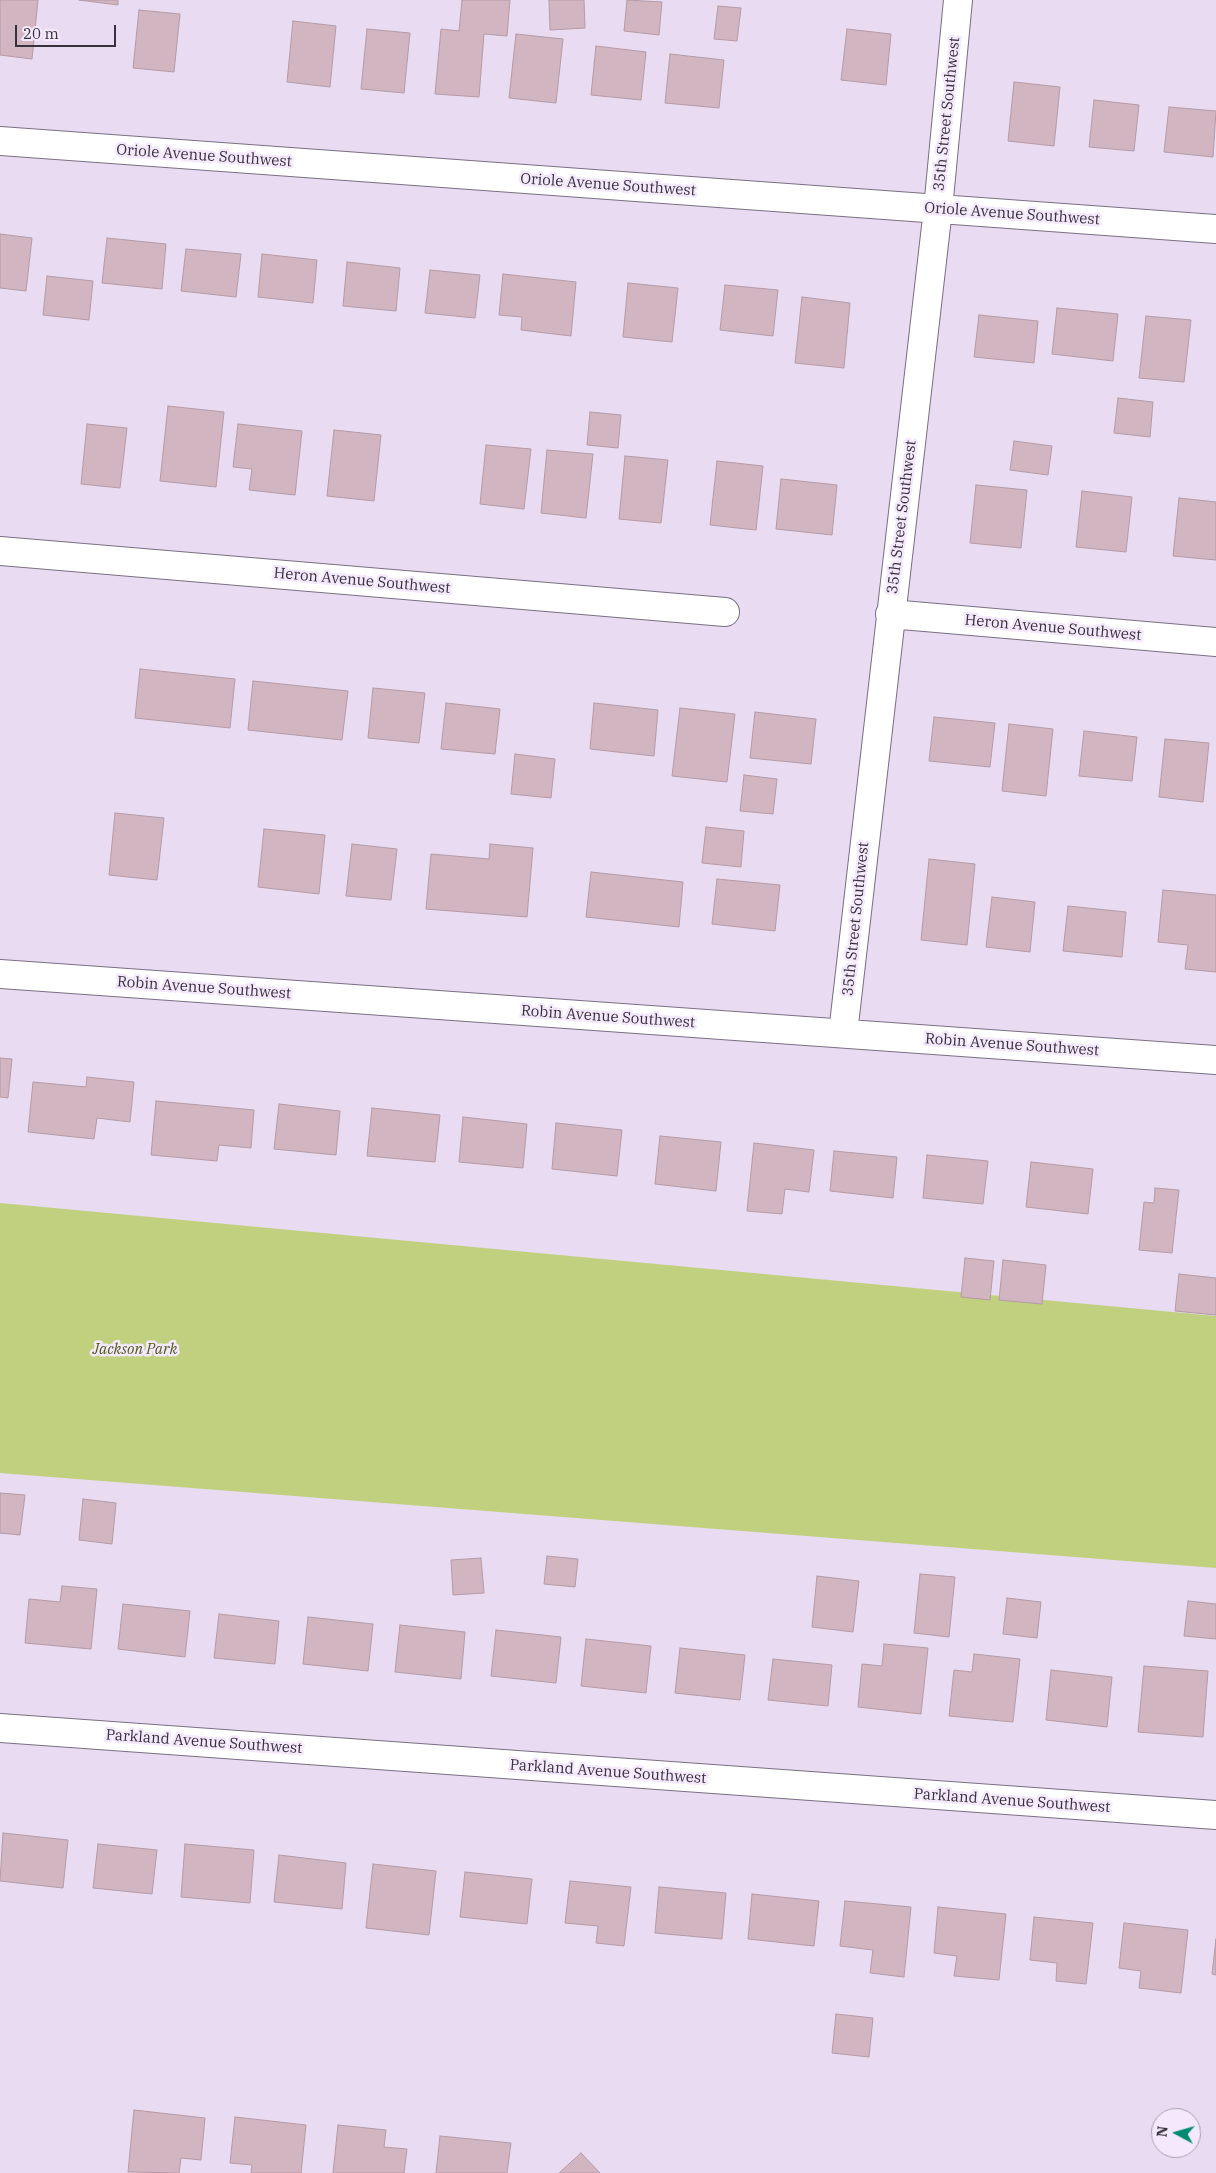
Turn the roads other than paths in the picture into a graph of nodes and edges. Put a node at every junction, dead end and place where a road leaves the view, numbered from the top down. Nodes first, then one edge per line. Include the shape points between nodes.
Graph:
1 (958, 0) edge
2 (0, 141) edge
3 (938, 209) junction
4 (1216, 230) edge
5 (0, 551) edge
6 (725, 612) dead end
7 (890, 614) junction
8 (1216, 642) edge
9 (0, 974) edge
10 (844, 1033) junction
11 (1216, 1060) edge
12 (0, 1728) edge
13 (1216, 1815) edge

1 - 3 street, 35th Street Southwest
2 - 3 street, Oriole Avenue Southwest
3 - 4 street, Oriole Avenue Southwest
3 - 7 street, 35th Street Southwest
5 - 6 street, Heron Avenue Southwest
7 - 8 street, Heron Avenue Southwest
7 - 10 street, 35th Street Southwest
9 - 10 street, Robin Avenue Southwest
10 - 11 street, Robin Avenue Southwest
12 - 13 street, Parkland Avenue Southwest

